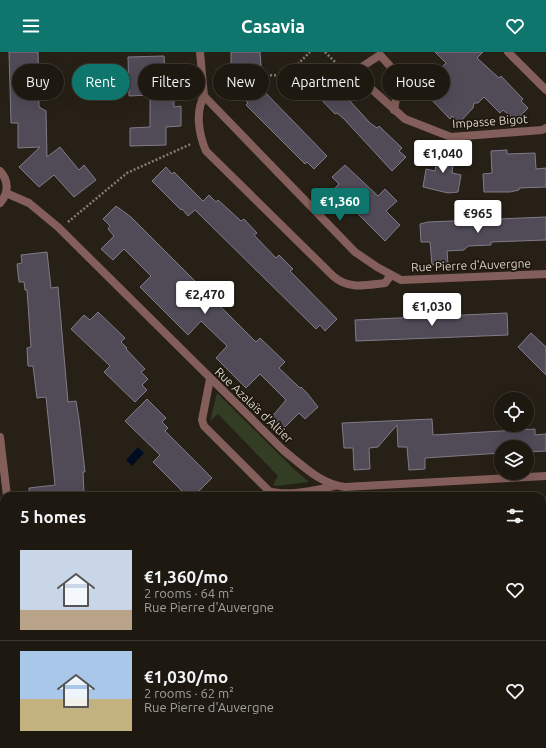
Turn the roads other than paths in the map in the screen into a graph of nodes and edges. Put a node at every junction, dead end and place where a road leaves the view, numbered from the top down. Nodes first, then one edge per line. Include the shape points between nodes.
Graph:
1 (200, 52) edge
2 (508, 52) edge
3 (201, 64) edge
4 (546, 90) edge
5 (205, 97) edge
6 (202, 100) edge
7 (394, 110) junction
8 (546, 128) edge
9 (0, 171) edge
10 (6, 193) junction
11 (0, 203) edge
12 (546, 274) edge
13 (391, 276) junction
14 (210, 379) junction
15 (0, 436) edge
16 (546, 476) edge
17 (334, 486) junction
18 (7, 492) edge
19 (271, 492) edge
20 (296, 492) edge

1 - 3 street
2 - 4 street
5 - 13 street, Rue Pierre d'Auvergne via 356,252
6 - 13 street via 198,106 201,141 206,151 341,283 349,286 385,283
7 - 7 street, Impasse Bigot via 400,77 380,55 360,68 357,76
7 - 8 street, Impasse Bigot via 404,119 451,137
9 - 10 street via 5,178
10 - 11 street
10 - 14 street, Rue Azalaïs d'Altier via 30,203 58,227
12 - 13 street, Rue Pierre d'Auvergne via 401,280
14 - 17 street, Rue Azalaïs d'Altier via 283,450
14 - 19 street via 202,420 204,426
15 - 18 street
16 - 17 street
17 - 20 street

